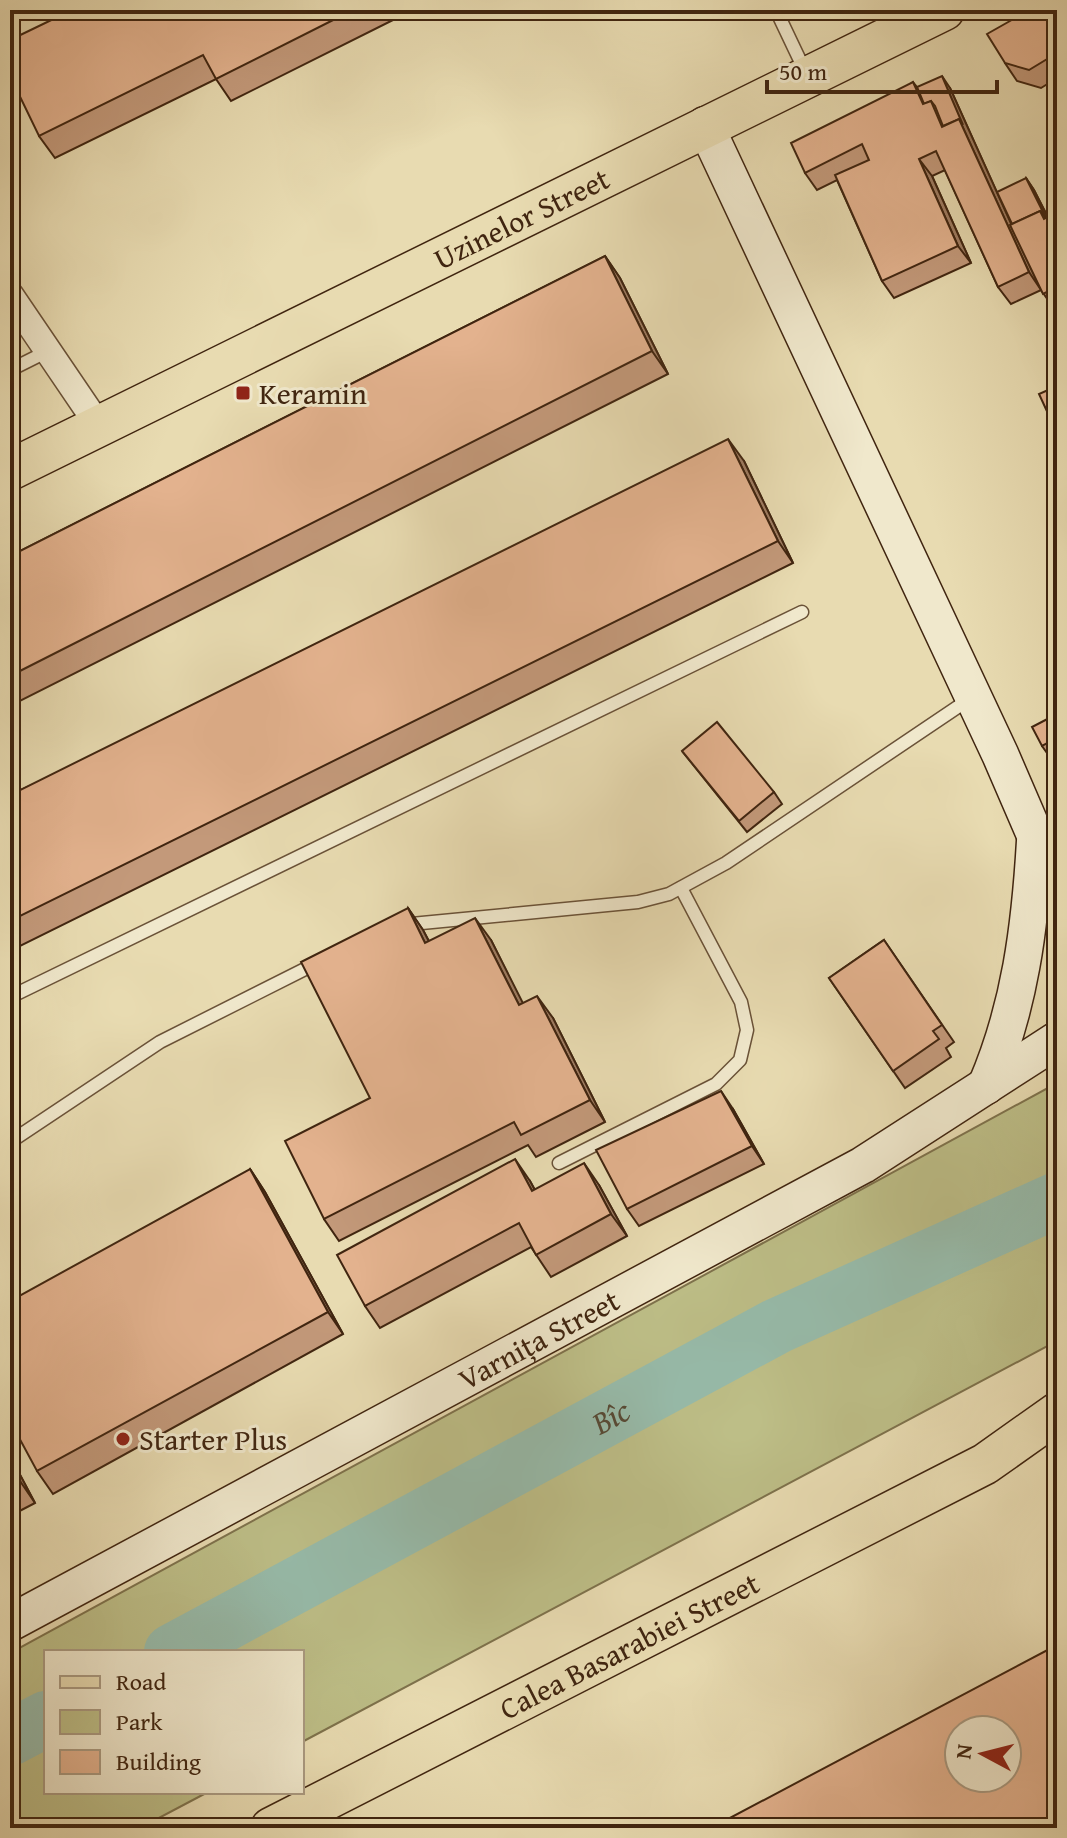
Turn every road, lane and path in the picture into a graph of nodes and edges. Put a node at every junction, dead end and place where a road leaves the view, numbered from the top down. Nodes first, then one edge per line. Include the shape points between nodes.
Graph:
1 (776, 10) edge
2 (944, 10) edge
3 (808, 78) junction
4 (705, 125) junction
5 (10, 295) edge
6 (48, 351) junction
7 (10, 370) edge
8 (99, 426) junction
9 (10, 470) edge
10 (802, 612) dead end
11 (973, 697) junction
12 (1035, 836) junction
13 (1057, 886) edge
14 (681, 888) junction
15 (387, 929) edge
16 (330, 957) edge
17 (10, 997) edge
18 (1057, 1040) edge
19 (986, 1086) junction
20 (10, 1142) edge
21 (559, 1163) dead end
22 (1057, 1413) edge
23 (1057, 1444) edge
24 (985, 1464) junction
25 (10, 1623) edge
26 (271, 1828) edge

1 - 3 lane
2 - 3 main road, Uzinelor Street
3 - 4 main road, Uzinelor Street
4 - 8 main road, Uzinelor Street
4 - 11 street
5 - 6 street
6 - 7 lane
6 - 8 street
8 - 9 main road, Uzinelor Street
10 - 17 lane
11 - 12 street
11 - 14 lane
12 - 13 street
12 - 19 street via 1021,974
14 - 15 lane via 638,902 441,919
14 - 21 lane via 741,1002 747,1030 740,1060 716,1084
16 - 20 lane via 160,1042
18 - 19 street, Varnița Street
19 - 25 street, Varnița Street via 863,1165
22 - 24 main road, Calea Basarabiei Street
23 - 24 main road, Calea Basarabiei Street
24 - 26 main road, Calea Basarabiei Street

